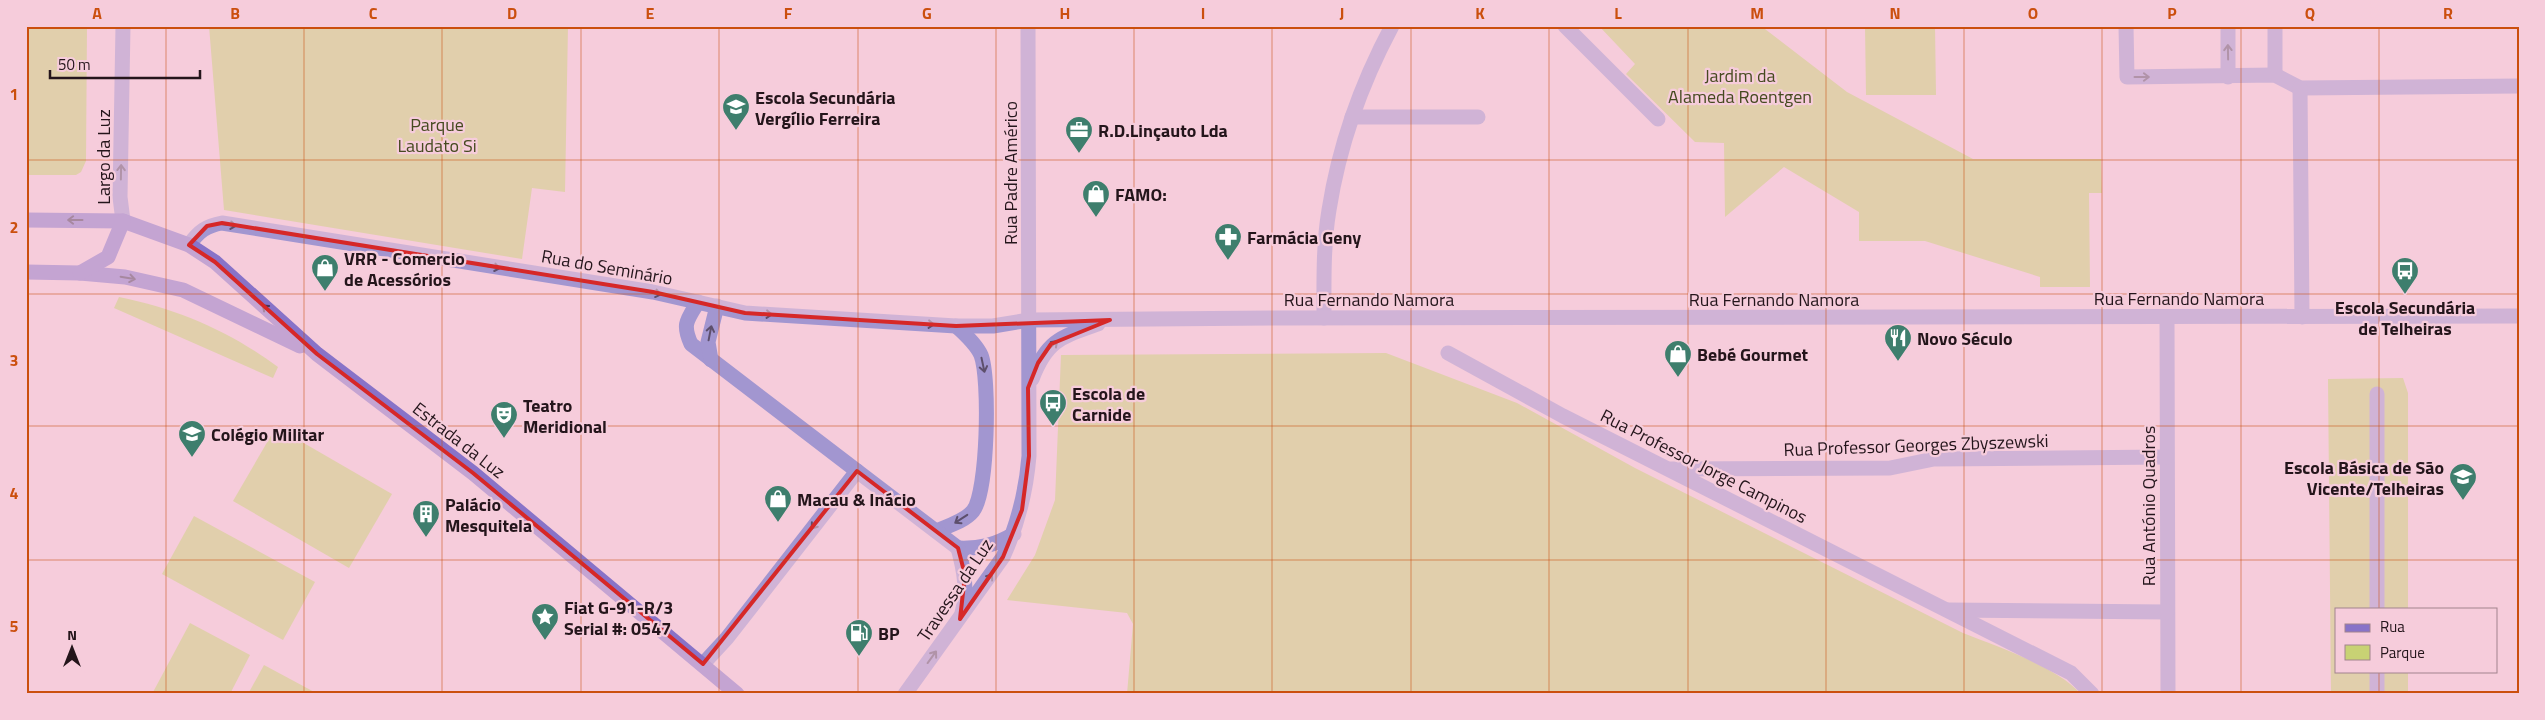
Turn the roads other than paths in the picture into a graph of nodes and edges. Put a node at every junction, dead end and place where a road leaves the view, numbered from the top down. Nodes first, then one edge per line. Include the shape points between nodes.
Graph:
1 (122, 26) edge
2 (1028, 26) edge
3 (1392, 26) edge
4 (1565, 26) edge
5 (2126, 26) edge
6 (2228, 26) edge
7 (2275, 26) edge
8 (2275, 75) junction
9 (2228, 77) junction
10 (2519, 86) edge
11 (2300, 88) junction
12 (1352, 117) junction
13 (1478, 117) dead end
14 (1658, 119) dead end
15 (26, 220) edge
16 (123, 221) junction
17 (189, 245) junction
18 (26, 272) edge
19 (80, 273) junction
20 (698, 302) junction
21 (717, 306) junction
22 (2519, 316) edge
23 (2168, 317) junction
24 (2302, 317) junction
25 (1324, 318) junction
26 (1029, 320) junction
27 (1110, 320) junction
28 (956, 326) junction
29 (1448, 353) dead end
30 (317, 354) junction
31 (711, 360) junction
32 (1028, 388) junction
33 (2377, 394) dead end
34 (2166, 457) junction
35 (1667, 469) junction
36 (857, 471) junction
37 (936, 531) junction
38 (1014, 534) junction
39 (958, 548) junction
40 (2377, 608) edge
41 (1944, 610) junction
42 (2168, 612) junction
43 (960, 619) junction
44 (703, 664) junction
45 (2377, 672) edge
46 (738, 694) edge
47 (905, 694) edge
48 (2092, 694) edge
49 (2168, 694) edge
50 (2376, 694) edge

16 -> 1 street, Largo da Luz via 120,197
2 - 26 street, Rua Padre Américo
3 - 12 street
4 - 14 street
5 -> 9 street via 2127,77
9 -> 6 street
7 - 8 street
8 - 9 street
8 - 11 street
10 - 11 street
11 - 24 street
12 - 13 street
12 - 25 street via 1328,211
16 -> 15 main road, Largo da Luz
16 - 17 main road, Estrada da Luz
16 - 19 main road via 108,257
17 -> 20 street, Rua do Seminário via 207,226 222,223
30 -> 17 main road, Estrada da Luz via 215,262
18 - 19 main road
19 -> 30 main road, Estrada da Luz via 125,277 183,290
20 - 21 street, Rua do Seminário
20 - 31 street via 686,322 685,331 691,344
21 -> 28 street, Rua do Seminário via 745,313
31 -> 21 street via 708,342
22 - 24 street, Rua Fernando Namora
23 - 24 street, Rua Fernando Namora
23 - 25 street, Rua Fernando Namora
23 - 34 street, Rua António Quadros
25 - 27 street, Rua Fernando Namora
26 - 27 street, Rua Fernando Namora
26 - 28 street, Rua do Seminário via 993,326
26 - 32 street, Travessa da Luz
32 -> 27 street via 1038,363 1051,344 1068,334
28 -> 37 street, Travessa da Luz via 981,354 985,371 985,470 982,492 973,511
29 - 35 street, Rua Professor Jorge Campinos
30 - 44 main road, Estrada da Luz via 473,473
31 - 36 street
32 - 38 street, Travessa da Luz via 1027,486
33 - 40 street
34 - 35 street, Rua Professor Georges Zbyszewski via 1934,459 1890,468
34 - 42 street, Rua António Quadros
35 - 41 street, Rua Professor Jorge Campinos
36 - 37 street
36 -> 44 street via 727,638
37 - 39 street
38 - 39 street via 996,545
43 -> 38 street, Travessa da Luz via 1003,557
39 - 43 street via 965,574
41 - 42 street, Rua Professor Jorge Campinos
41 - 48 street, Rua Professor Jorge Campinos via 2071,673
42 - 49 street, Rua António Quadros
47 -> 43 street, Travessa da Luz
44 - 46 main road, Estrada da Luz
45 - 50 street

